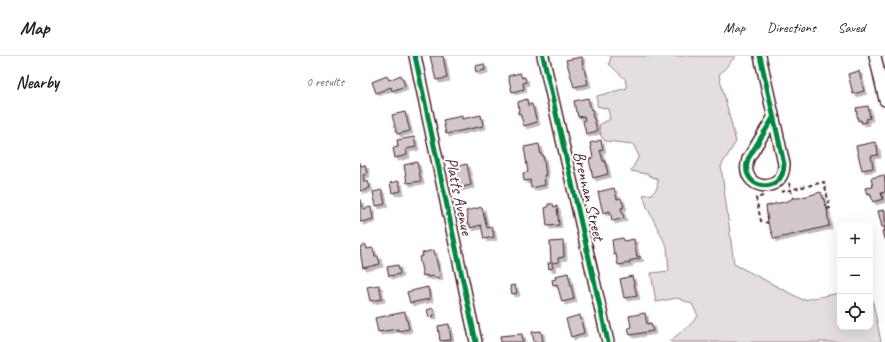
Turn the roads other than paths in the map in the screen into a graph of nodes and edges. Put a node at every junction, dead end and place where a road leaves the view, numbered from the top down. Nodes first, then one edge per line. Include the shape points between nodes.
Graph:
1 (415, 56) edge
2 (543, 56) edge
3 (760, 56) edge
4 (875, 56) edge
5 (885, 100) edge
6 (773, 118) junction
7 (476, 342) edge
8 (608, 342) edge

1 - 7 street, Platts Avenue
2 - 8 street, Brennan Street
3 - 6 street
4 - 5 street
6 - 6 street via 746,164 749,177 759,185 772,185 778,181 784,170

